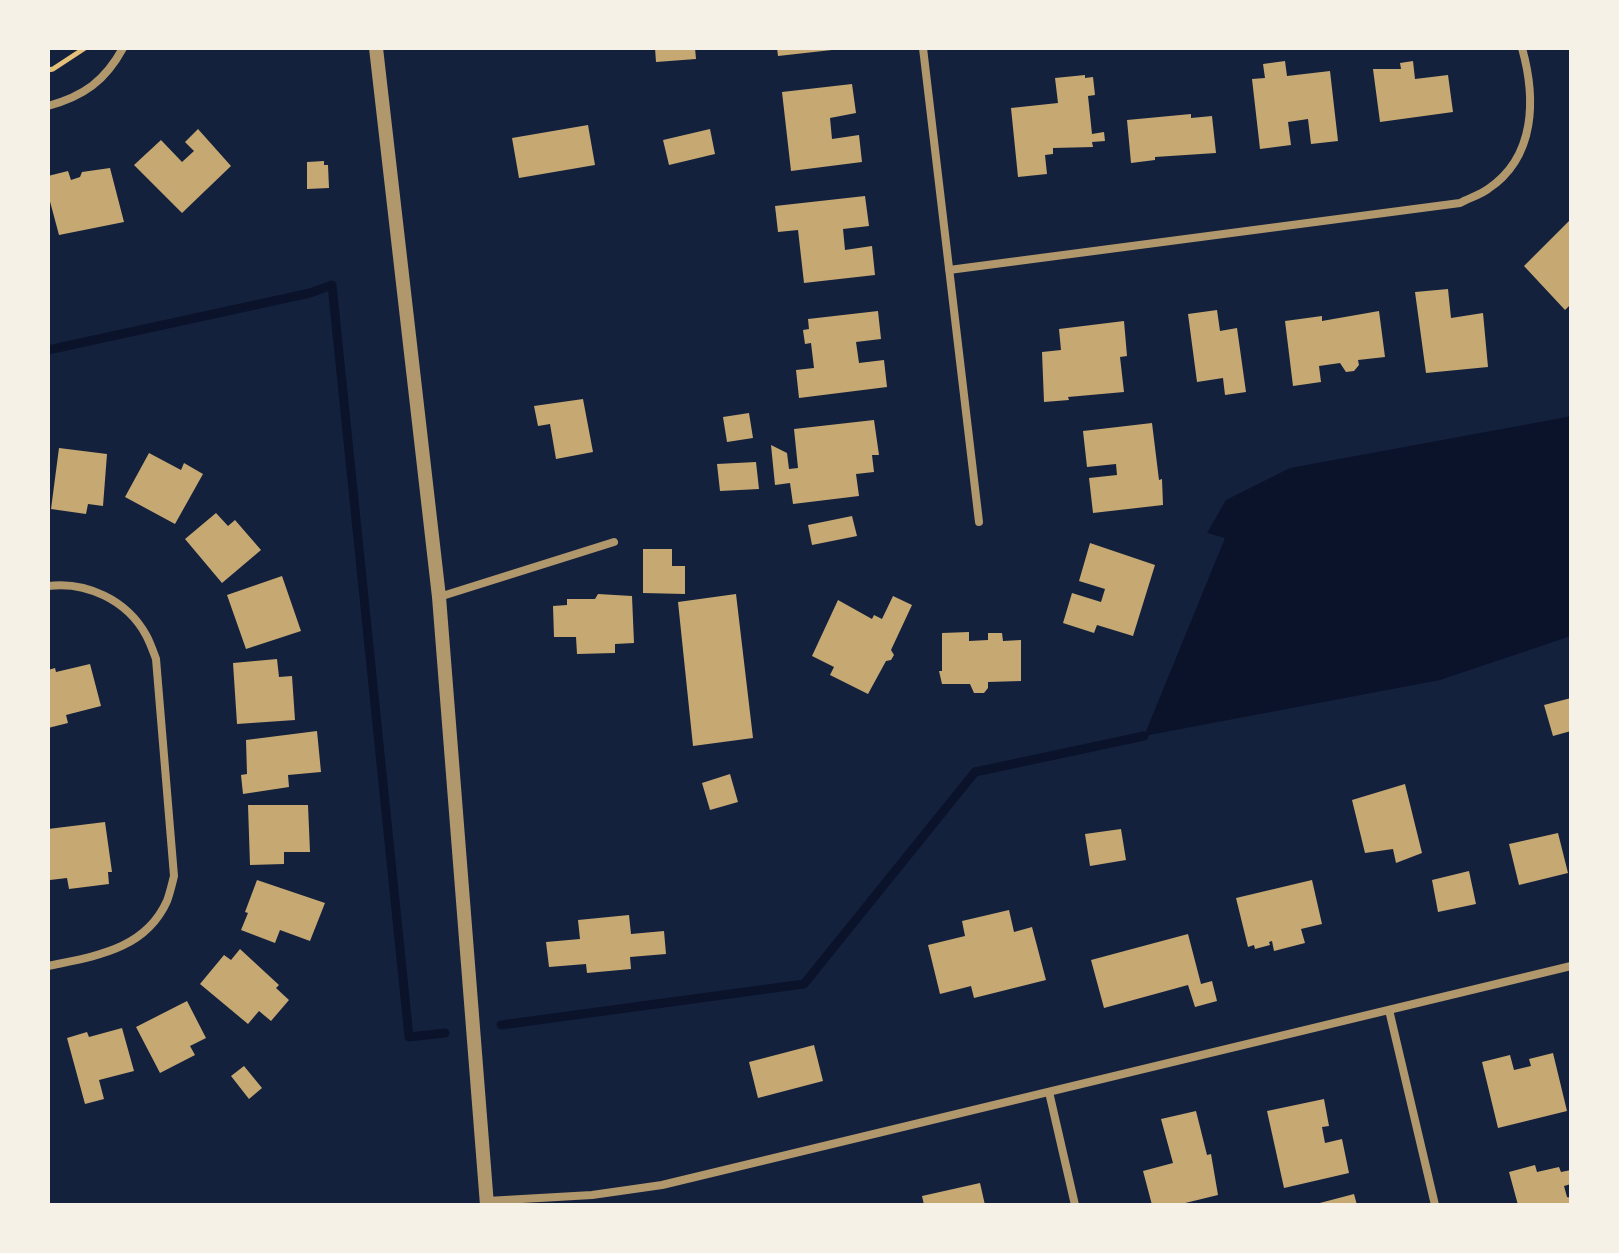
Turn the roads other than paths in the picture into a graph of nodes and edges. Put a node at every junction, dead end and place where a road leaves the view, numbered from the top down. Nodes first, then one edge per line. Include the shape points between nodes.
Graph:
1 (123, 48) edge
2 (376, 48) edge
3 (923, 48) edge
4 (1522, 48) edge
5 (48, 106) edge
6 (949, 270) junction
7 (979, 522) dead end
8 (614, 542) dead end
9 (48, 586) edge
10 (439, 597) junction
11 (48, 966) edge
12 (1571, 966) edge
13 (1389, 1010) junction
14 (1049, 1092) junction
15 (487, 1203) edge
16 (1075, 1205) edge
17 (1435, 1205) edge

1 - 5 street via 95,85
2 - 10 street
3 - 6 street
4 - 6 street via 1531,87 1522,148 1488,189 1460,203
6 - 7 street
8 - 10 street
9 - 11 street via 81,587 105,595 131,614 146,635 156,659 174,876 159,914 130,943
10 - 15 street
12 - 13 street
13 - 14 street
13 - 17 street
14 - 15 street via 662,1185
14 - 16 street

